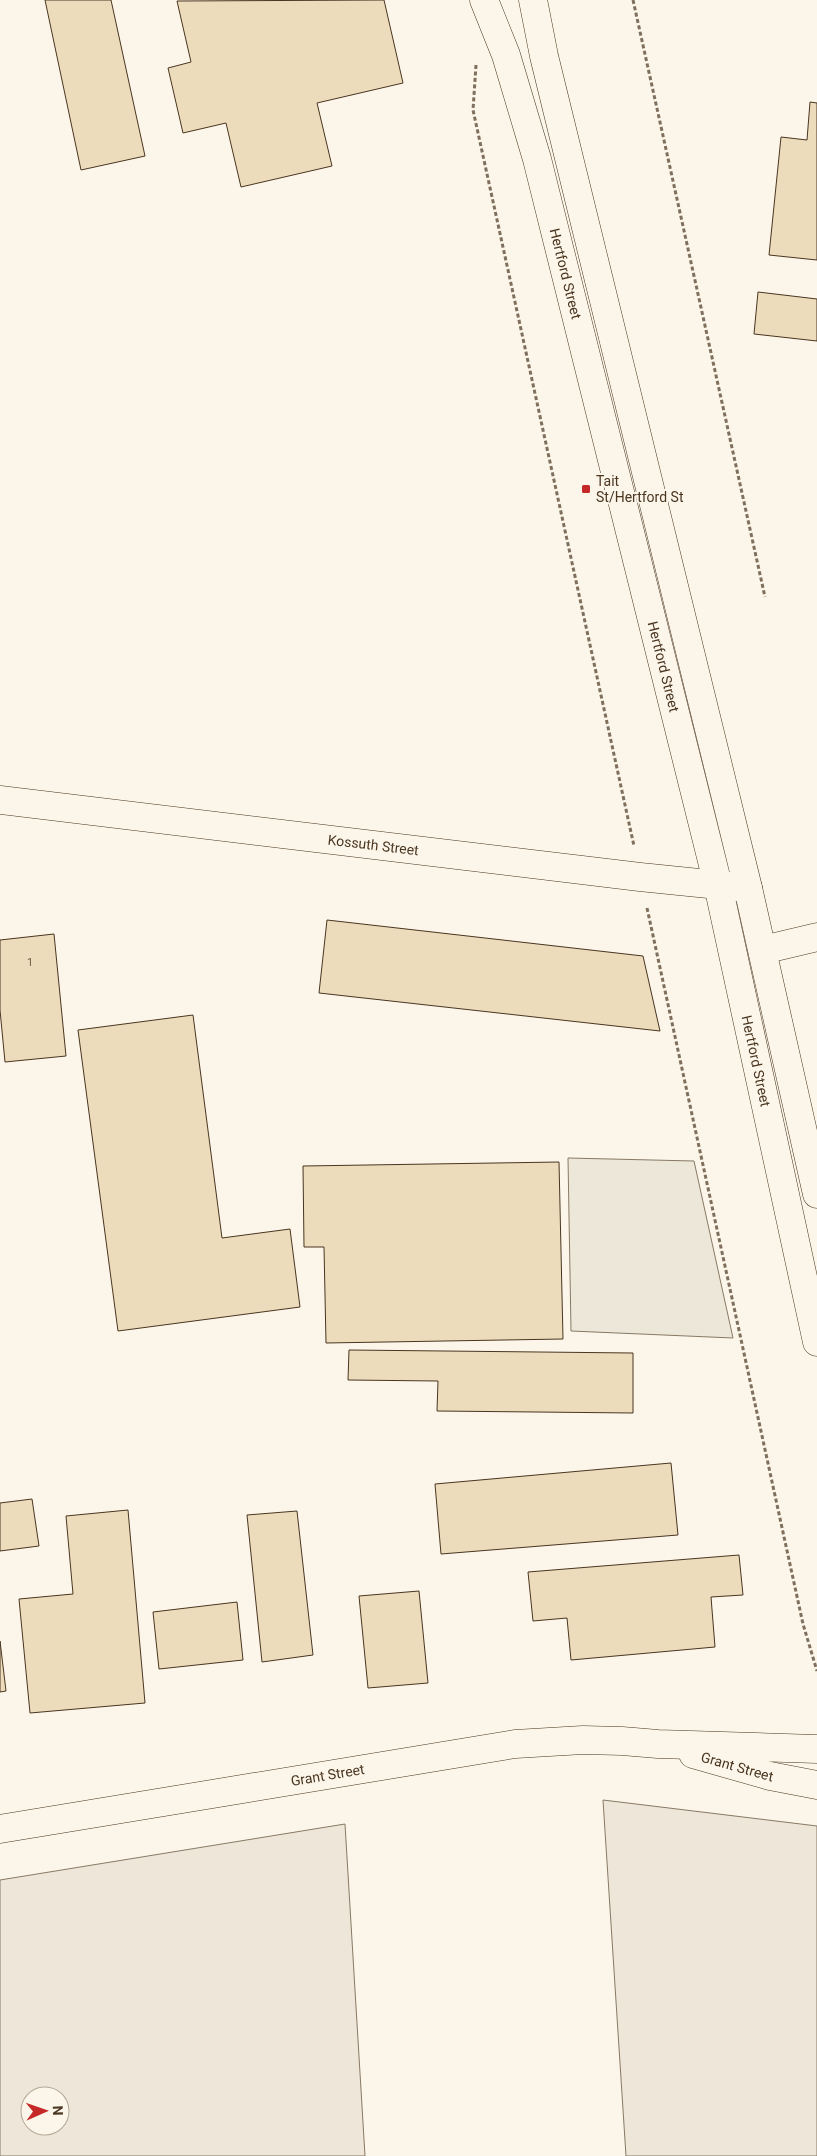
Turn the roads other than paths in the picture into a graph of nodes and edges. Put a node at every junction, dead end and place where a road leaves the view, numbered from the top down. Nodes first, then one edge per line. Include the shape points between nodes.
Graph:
1 (484, 0) edge
2 (533, 0) edge
3 (0, 800) edge
4 (718, 885) junction
5 (748, 888) junction
6 (817, 937) edge
7 (763, 950) junction
8 (817, 1194) edge
9 (817, 1342) edge
10 (658, 1744) junction
11 (817, 1750) edge
12 (817, 1785) edge
13 (0, 1829) edge

1 - 4 main road, Hertford Street via 506,55 536,159
2 - 5 main road via 546,65
3 - 4 main road, Kossuth Street
4 - 5 main road, Kossuth Street
4 - 9 main road, Hertford Street
5 - 7 main road
6 - 7 main road
7 - 8 main road
10 - 11 main road, Grant Street
10 - 12 main road, Grant Street via 762,1774
10 - 13 main road, Grant Street via 583,1740 506,1745

